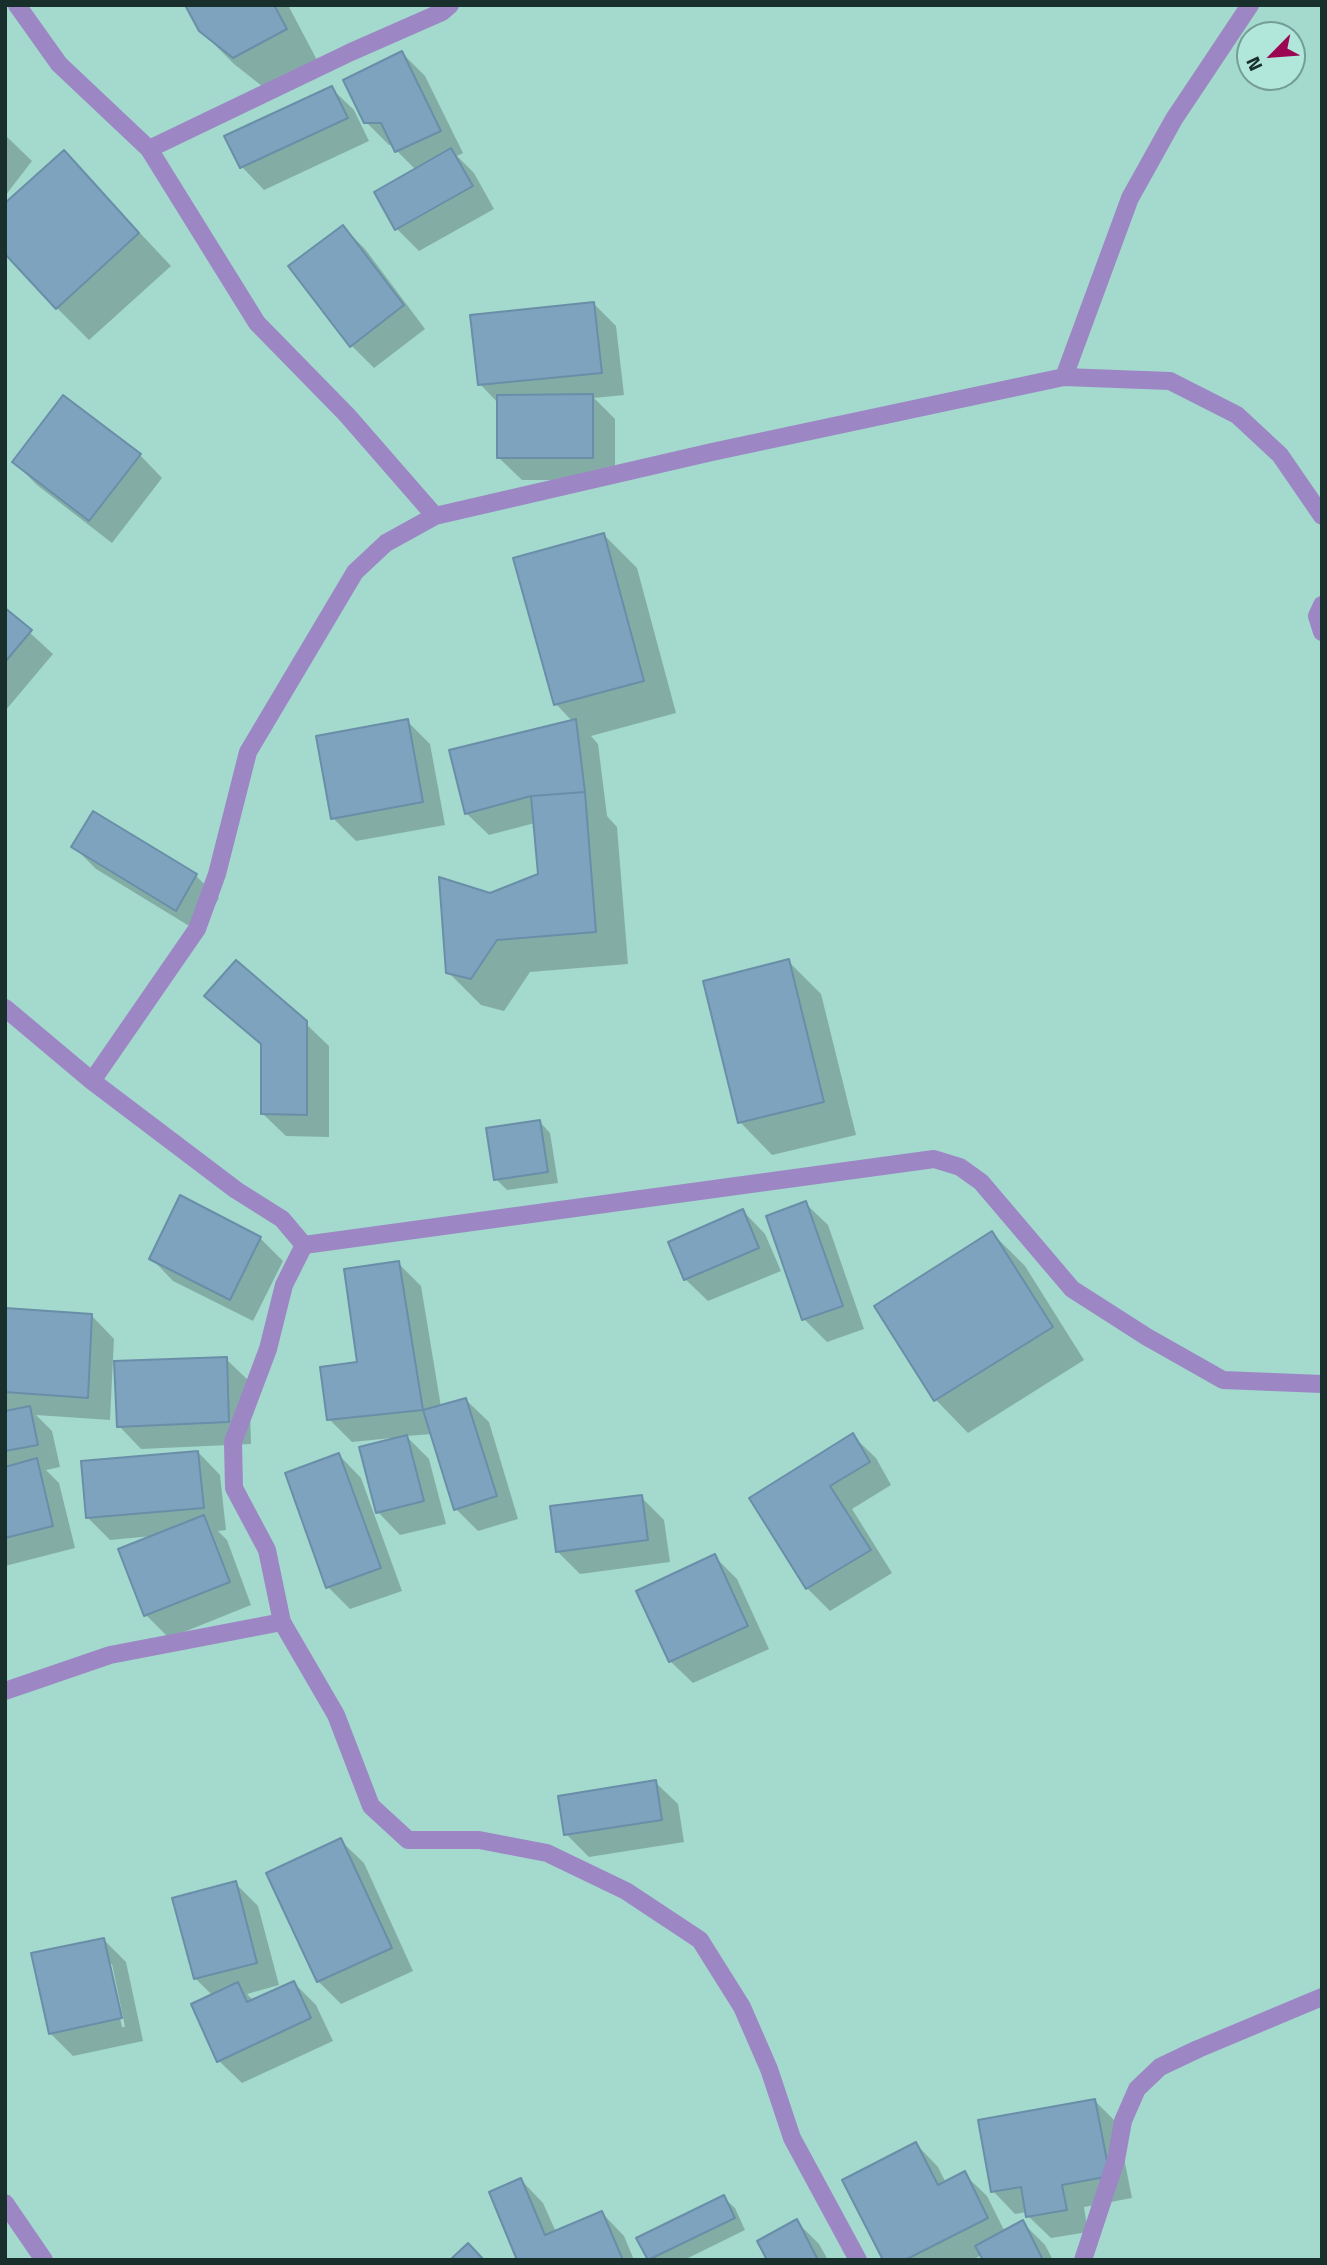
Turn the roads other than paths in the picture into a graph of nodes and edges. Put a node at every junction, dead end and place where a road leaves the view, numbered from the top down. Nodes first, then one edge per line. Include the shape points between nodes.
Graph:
1 (17, 5) edge
2 (450, 5) edge
3 (1250, 5) edge
4 (149, 149) junction
5 (1064, 377) junction
6 (435, 516) junction
7 (1322, 516) edge
8 (1322, 605) edge
9 (1322, 632) edge
10 (5, 1008) edge
11 (92, 1081) junction
12 (304, 1245) junction
13 (1322, 1384) edge
14 (282, 1622) junction
15 (5, 1691) edge
16 (1322, 1997) edge
17 (5, 2203) edge
18 (44, 2260) edge
19 (858, 2260) edge
20 (1083, 2260) edge

1 - 4 street via 59,64
2 - 4 street
3 - 5 street via 1174,119 1130,198
4 - 6 street via 257,323 347,415
5 - 6 street
5 - 7 street via 1170,382 1237,415 1280,454
6 - 11 street via 386,542 355,572 248,752 217,874 197,929
8 - 9 street via 1317,616
10 - 11 street
11 - 12 street via 236,1190 282,1219
12 - 13 street via 934,1159 960,1167 981,1182 1072,1289 1147,1337 1223,1380
12 - 14 street via 285,1285 268,1349 233,1442 234,1488 267,1550
14 - 15 street via 110,1655
14 - 19 street via 337,1715 372,1806 408,1840 480,1840 547,1853 626,1891 700,1940 742,2007 792,2138
16 - 20 street via 1160,2067 1137,2089
17 - 18 street

